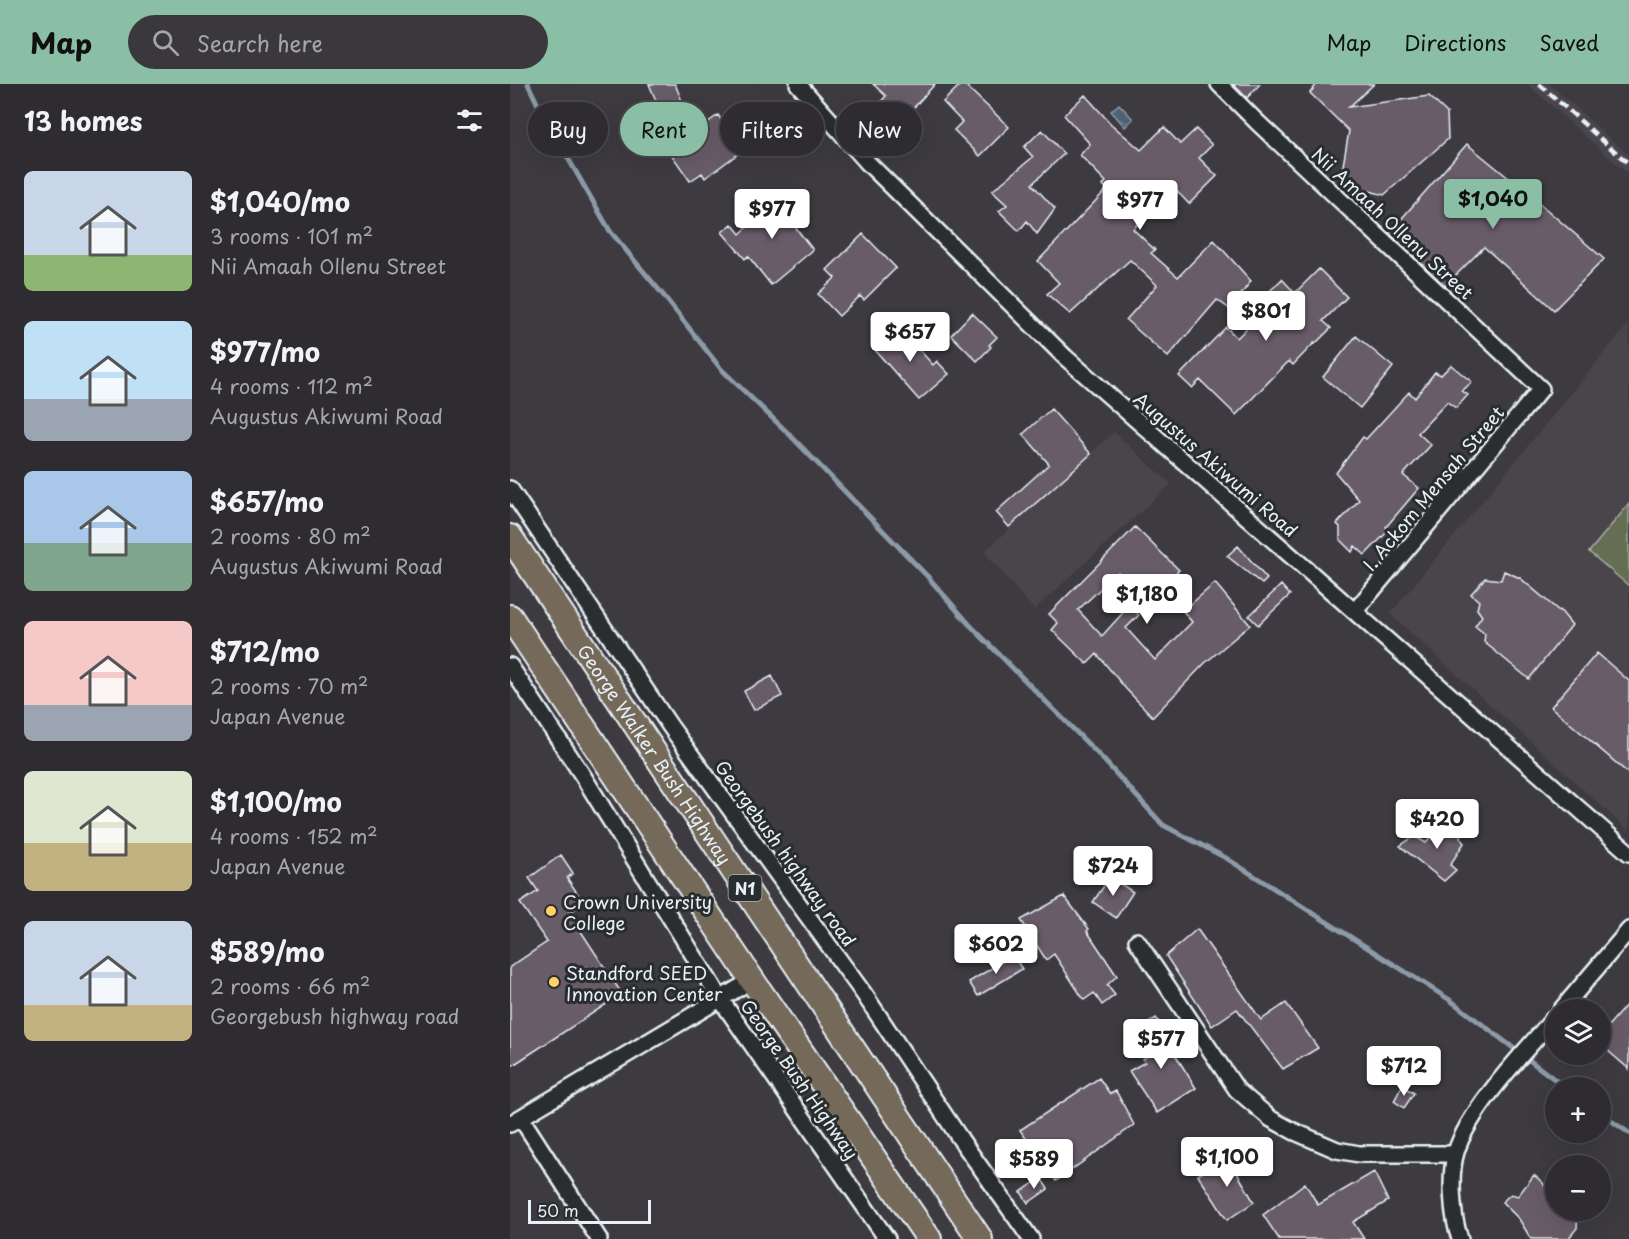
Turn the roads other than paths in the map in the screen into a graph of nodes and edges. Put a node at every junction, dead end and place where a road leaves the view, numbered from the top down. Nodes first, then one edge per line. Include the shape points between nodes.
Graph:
1 (798, 84) edge
2 (1220, 84) edge
3 (1541, 389) joint
4 (510, 489) edge
5 (510, 537) edge
6 (1355, 611) junction
7 (513, 630) edge
8 (510, 666) edge
9 (1629, 853) edge
10 (1629, 930) edge
11 (1137, 941) dead end
12 (752, 980) junction
13 (1570, 999) edge
14 (721, 1000) junction
15 (1545, 1028) edge
16 (515, 1121) edge
17 (1455, 1154) junction
18 (599, 1239) edge
19 (887, 1239) edge
20 (929, 1239) edge
21 (981, 1239) edge
22 (1030, 1239) edge
23 (1460, 1239) edge

1 - 6 street, Augustus Akiwumi Road via 868,163 1065,357
2 - 3 street, Nii Amaah Ollenu Street
3 - 6 street, I. Ackom Mensah Street
4 - 22 street, Georgebush highway road via 670,726 864,994
5 - 21 highway, George Walker Bush Highway / N1
6 - 9 street, Augustus Akiwumi Road
7 - 12 highway, N1
8 - 14 street, George Bush Highway
10 - 13 street
11 - 17 street via 1237,1090 1271,1119 1336,1150 1359,1154
12 - 14 street
12 - 20 highway, N1
14 - 16 street
14 - 19 street, George Bush Highway
15 - 17 street via 1481,1107
16 - 18 street
17 - 23 street via 1454,1201

